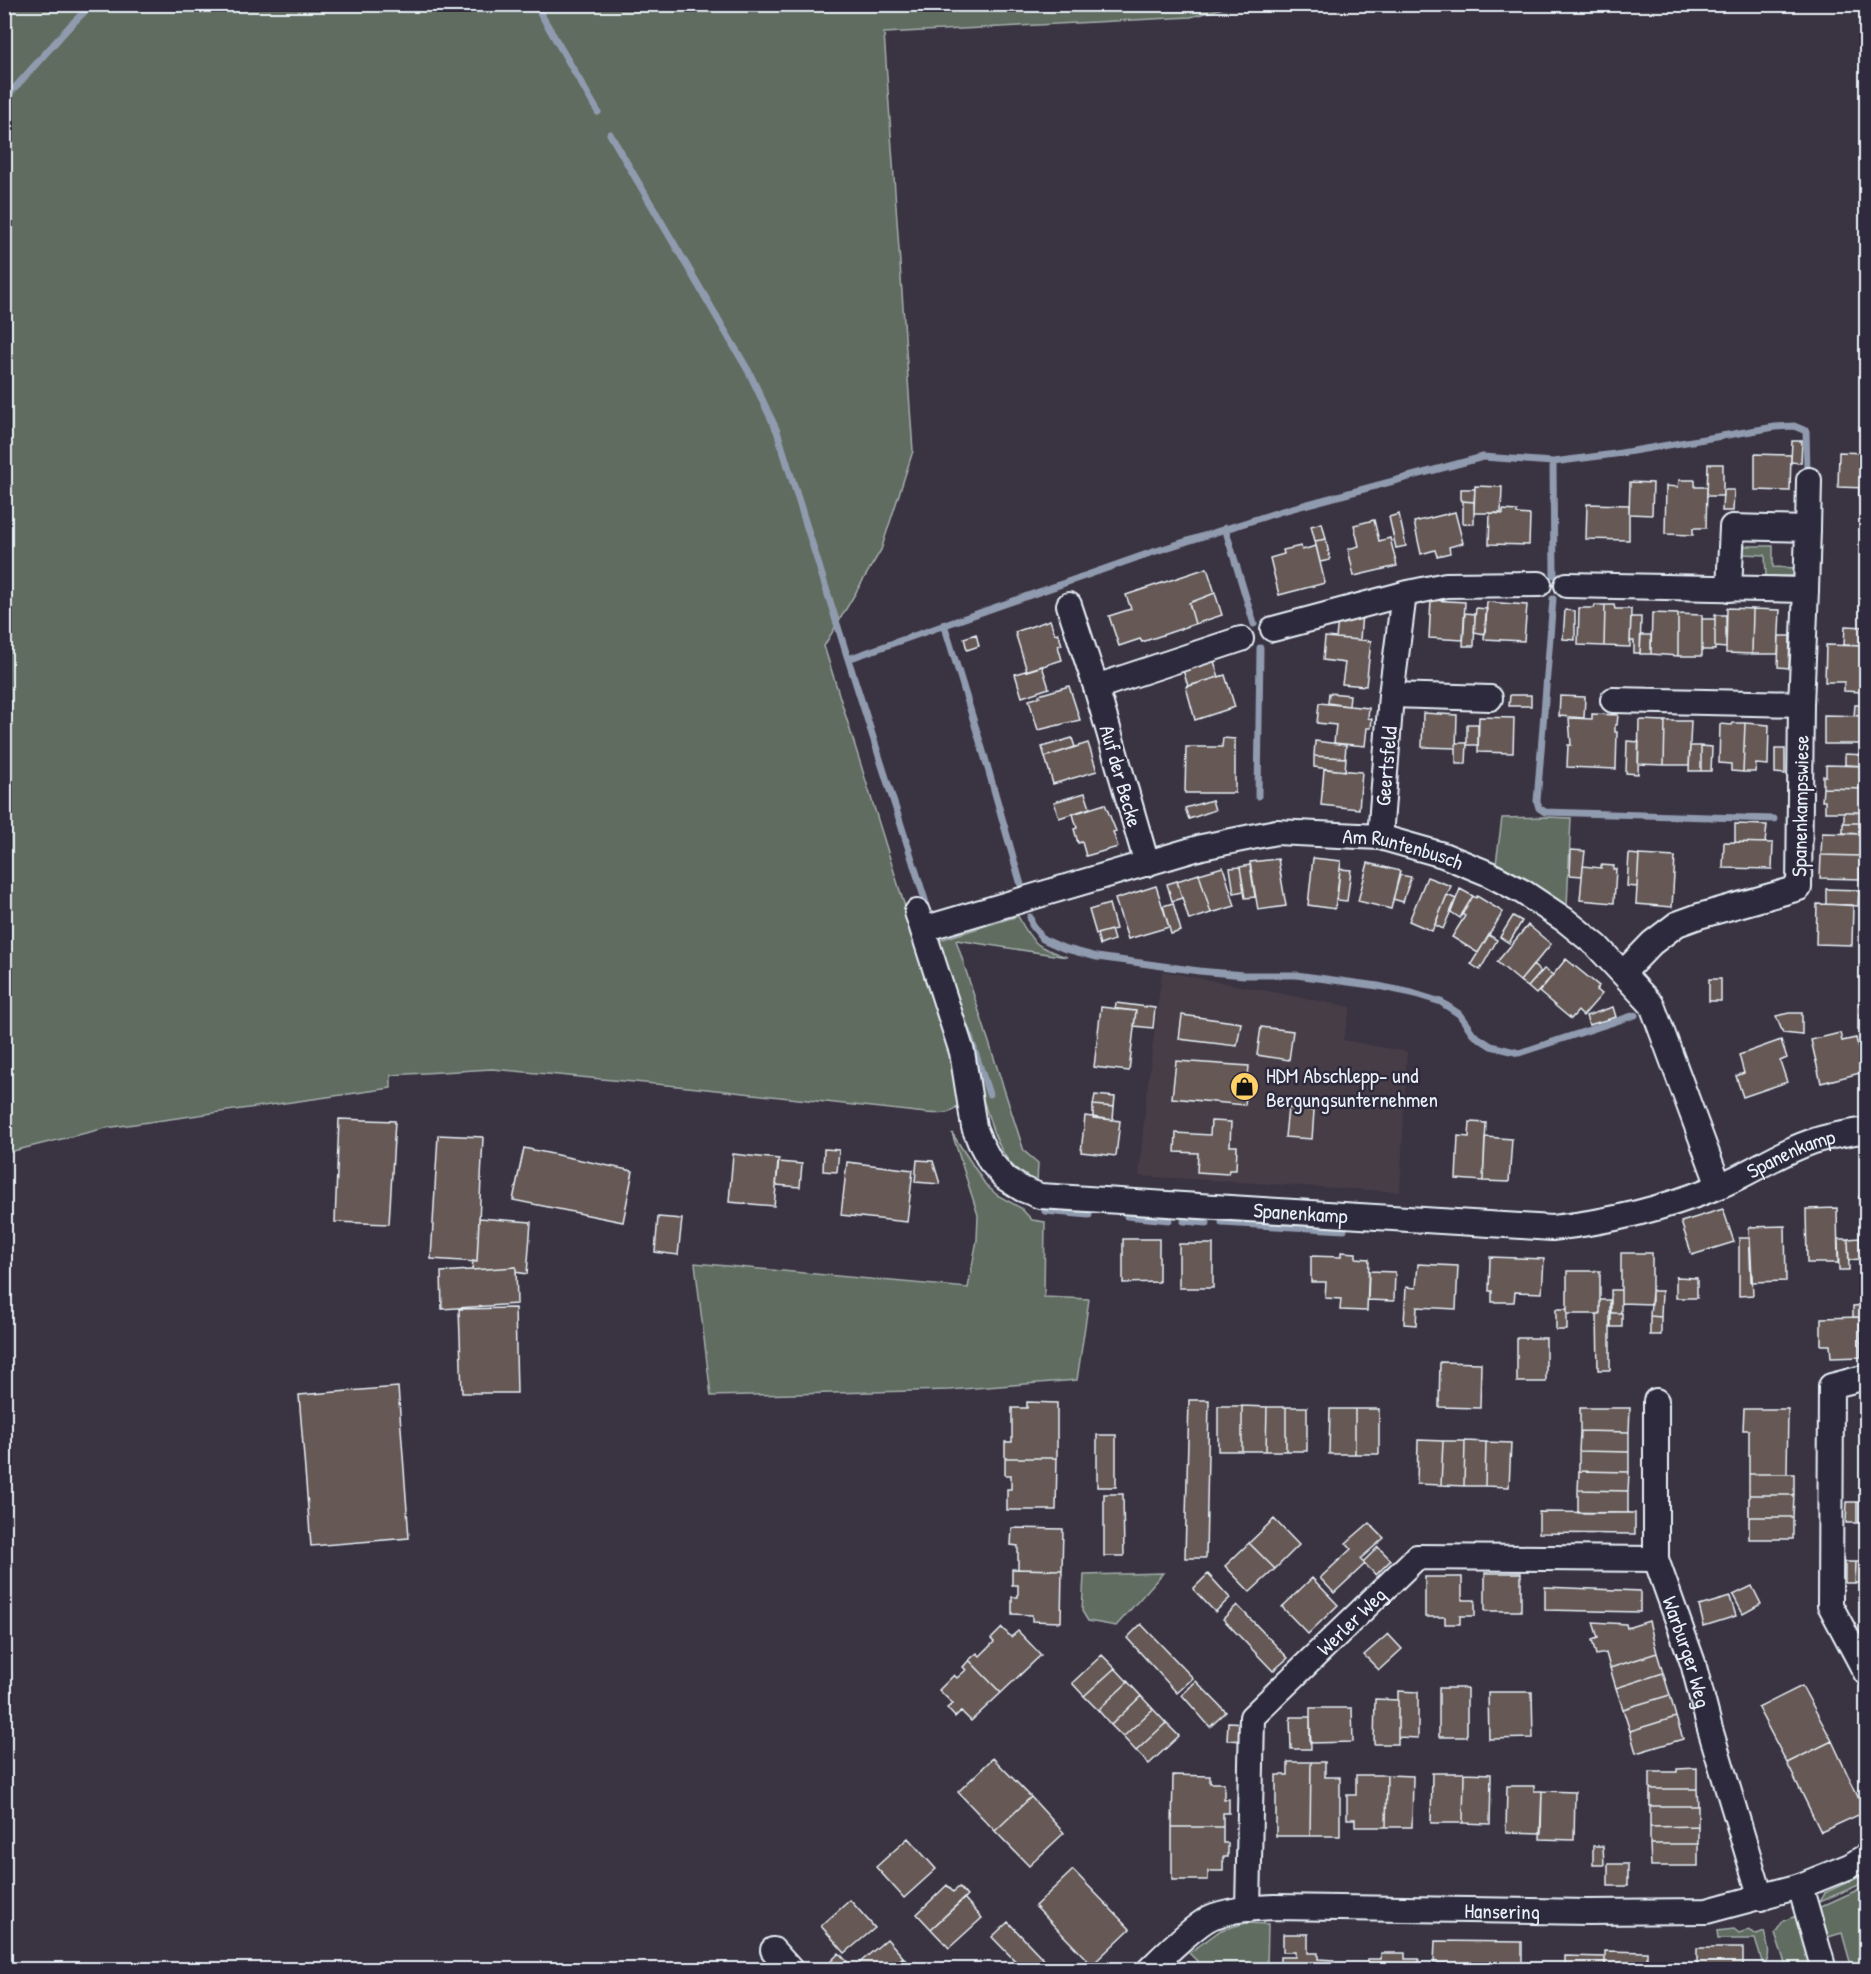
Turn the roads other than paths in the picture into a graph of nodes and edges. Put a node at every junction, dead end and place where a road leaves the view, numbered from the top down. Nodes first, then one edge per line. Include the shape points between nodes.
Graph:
1 (1809, 480) dead end
2 (1808, 529) junction
3 (1539, 584) dead end
4 (1567, 585) dead end
5 (1729, 589) junction
6 (1806, 590) junction
7 (1404, 594) junction
8 (1069, 605) dead end
9 (1273, 629) dead end
10 (1241, 639) dead end
11 (1096, 687) junction
12 (1391, 695) junction
13 (1490, 698) dead end
14 (1613, 700) dead end
15 (1801, 704) junction
16 (1380, 837) junction
17 (1147, 864) junction
18 (920, 920) joint
19 (1623, 973) junction
20 (1866, 1130) edge
21 (1719, 1186) junction
22 (1866, 1377) edge
23 (1656, 1401) dead end
24 (1656, 1559) junction
25 (1866, 1673) edge
26 (1866, 1856) edge
27 (1800, 1886) junction
28 (1761, 1898) junction
29 (1248, 1909) junction
30 (773, 1950) dead end
31 (791, 1970) edge
32 (1149, 1970) edge
33 (1824, 1970) edge

1 - 2 street, Spanenkampswiese
2 - 5 street via 1732,527
2 - 6 street, Spanenkampswiese
3 - 7 street via 1446,585
4 - 5 street
5 - 6 street
6 - 15 street, Spanenkampswiese
7 - 9 street
7 - 12 street, Geertsfeld
8 - 11 street, Auf der Becke
10 - 11 street
11 - 17 street, Auf der Becke
12 - 13 street, Geertsfeld
12 - 16 street, Geertsfeld
14 - 15 street, Spanenkampswiese
15 - 19 street, Spanenkampswiese via 1799,888 1677,924
16 - 17 street, Am Runtenbusch via 1276,832 1202,847
16 - 19 street, Am Runtenbusch via 1443,855 1523,892 1565,920
17 - 18 street, Am Runtenbusch
18 - 21 street, Spanenkamp via 962,1052 980,1142 1005,1178 1040,1196 1552,1228 1633,1215
19 - 21 street, Am Runtenbusch via 1652,1005
20 - 21 street, Spanenkamp via 1817,1140
22 - 25 street via 1831,1386 1830,1605
23 - 24 street, Warburger Weg
24 - 28 street, Warburger Weg via 1693,1663
24 - 29 street, Werler Weg via 1417,1557 1252,1717
26 - 27 street, Hansering
27 - 28 street, Hansering
27 - 33 street
28 - 29 street, Hansering via 1707,1911
29 - 32 street, Hansering via 1212,1916
30 - 31 street

